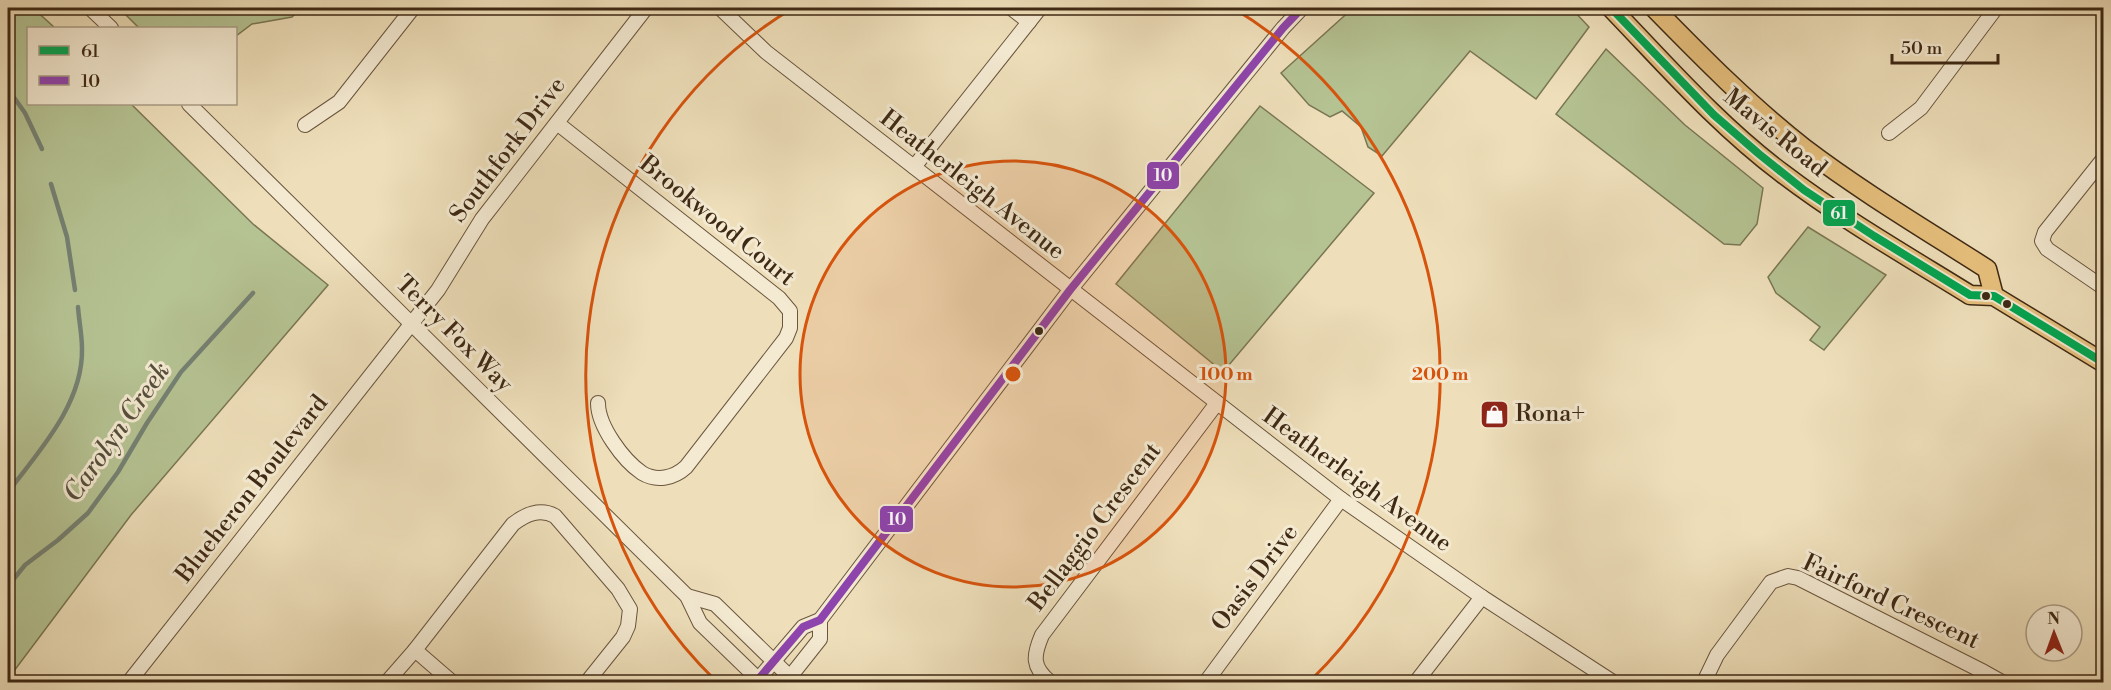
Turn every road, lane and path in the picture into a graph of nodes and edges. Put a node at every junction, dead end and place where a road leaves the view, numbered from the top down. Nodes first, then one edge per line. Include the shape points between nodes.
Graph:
1 (90, 8) edge
2 (412, 8) edge
3 (646, 8) edge
4 (720, 8) edge
5 (1011, 8) edge
6 (1040, 8) edge
7 (1302, 8) edge
8 (1611, 8) edge
9 (1654, 8) edge
10 (1996, 8) edge
11 (1029, 22) junction
12 (110, 27) edge
13 (190, 105) edge
14 (557, 123) junction
15 (305, 126) dead end
16 (1889, 133) dead end
17 (2103, 158) edge
18 (914, 167) junction
19 (2103, 288) edge
20 (1070, 290) junction
21 (1994, 296) junction
22 (410, 323) junction
23 (2103, 363) edge
24 (598, 403) dead end
25 (1217, 403) junction
26 (1341, 499) junction
27 (687, 596) junction
28 (1482, 597) junction
29 (820, 620) junction
30 (415, 650) junction
31 (774, 660) junction
32 (790, 681) edge
33 (129, 682) edge
34 (387, 682) edge
35 (452, 682) edge
36 (587, 682) edge
37 (758, 682) edge
38 (1050, 682) edge
39 (1206, 682) edge
40 (1416, 682) edge
41 (1613, 682) edge
42 (1704, 682) edge
43 (2002, 682) edge

1 - 12 street
2 - 15 street via 339,102
3 - 14 street, Southfork Drive
4 - 18 street, Heatherleigh Avenue via 766,52
5 - 11 street
6 - 11 street
7 - 20 street
8 - 21 main road, Mavis Road via 1701,103 1781,173 1970,296
9 - 21 main road, Mavis Road via 1723,79 1803,147 1987,269
10 - 16 street via 1922,108
11 - 18 street
13 - 22 street, Terry Fox Way
14 - 22 street, Southfork Drive via 482,219 438,290
14 - 24 street, Brookwood Court via 779,298 790,311 786,338 686,467 675,475 656,477 643,473 611,439
17 - 19 street via 2042,241 2047,249
18 - 20 street, Heatherleigh Avenue
20 - 25 street, Heatherleigh Avenue
20 - 29 street
21 - 23 main road, Mavis Road
22 - 27 street, Terry Fox Way
22 - 33 street, Blueheron Boulevard
25 - 26 street, Heatherleigh Avenue
25 - 38 street, Bellaggio Crescent via 1042,635 1034,652 1040,674
26 - 28 street, Heatherleigh Avenue
26 - 39 street, Oasis Drive
27 - 31 street, Terry Fox Way via 715,604
27 - 37 street, Terry Fox Way via 700,623
28 - 40 street
28 - 41 street, Heatherleigh Avenue
29 - 31 street via 803,627
29 - 32 street via 820,639
30 - 34 street
30 - 35 street
30 - 36 street via 513,524 528,514 550,513 618,589 630,609 623,637
31 - 32 street, Terry Fox Way
31 - 37 street
42 - 43 street, Fairford Crescent via 1717,655 1771,582 1788,576

